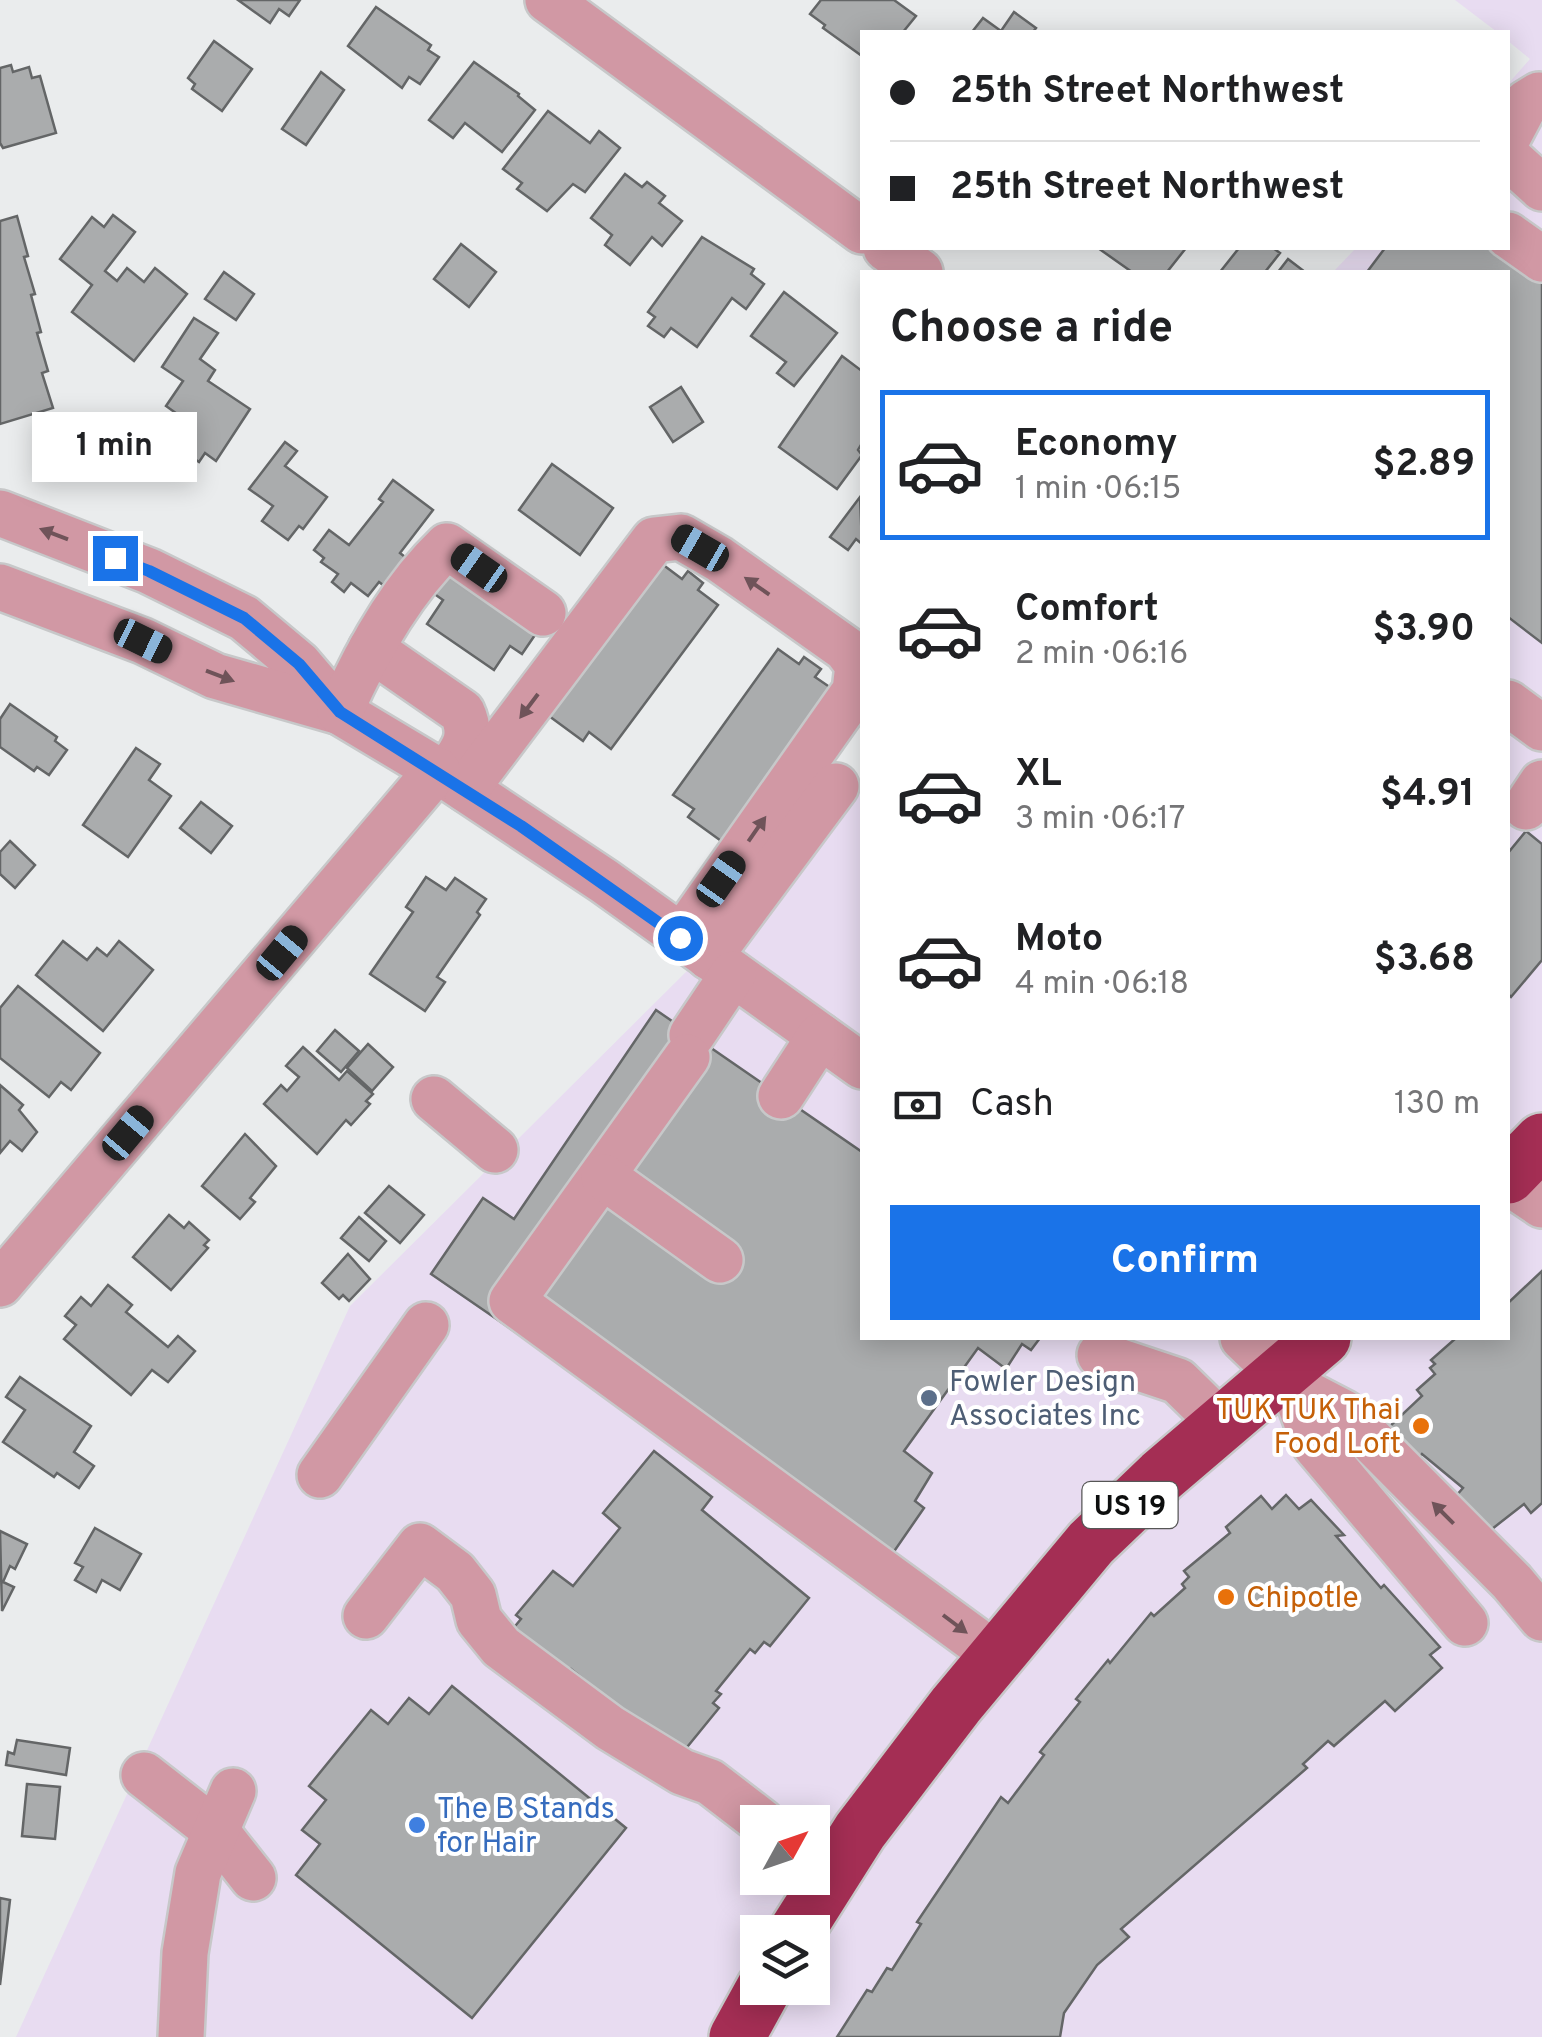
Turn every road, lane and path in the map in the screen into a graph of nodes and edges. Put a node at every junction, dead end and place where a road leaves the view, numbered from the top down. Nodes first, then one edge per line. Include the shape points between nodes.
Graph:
1 (548, 0) edge
2 (1542, 96) edge
3 (1510, 133) edge
4 (1510, 159) edge
5 (1542, 188) edge
6 (860, 229) edge
7 (1510, 236) edge
8 (889, 250) edge
9 (1542, 259) edge
10 (917, 270) edge
11 (0, 513) edge
12 (0, 587) edge
13 (542, 613) dead end
14 (371, 649) junction
15 (340, 712) junction
16 (449, 779) junction
17 (836, 786) dead end
18 (708, 956) junction
19 (820, 1036) junction
20 (860, 1065) edge
21 (781, 1096) dead end
22 (434, 1100) dead end
23 (1542, 1141) edge
24 (495, 1150) dead end
25 (604, 1177) junction
26 (1510, 1177) edge
27 (1510, 1181) edge
28 (1542, 1205) edge
29 (720, 1260) dead end
30 (0, 1284) edge
31 (426, 1325) dead end
32 (1244, 1340) edge
33 (1321, 1340) edge
34 (1100, 1355) dead end
35 (1289, 1381) junction
36 (1222, 1425) junction
37 (320, 1475) dead end
38 (366, 1616) dead end
39 (1542, 1618) edge
40 (1465, 1623) dead end
41 (997, 1656) junction
42 (144, 1775) dead end
43 (740, 1805) edge
44 (224, 1811) junction
45 (830, 1862) edge
46 (253, 1878) dead end
47 (755, 2005) edge
48 (181, 2037) edge
49 (737, 2037) edge

1 - 6 street
2 - 3 street via 1526,102
4 - 5 street
7 - 9 street
8 - 10 street
15 -> 11 street via 299,664 244,618 149,571
12 -> 15 street via 216,676
13 - 14 street via 447,546 425,567
14 - 15 street
14 - 16 street via 462,712 469,727 466,744
15 - 16 street
16 - 18 street
18 -> 16 street via 854,692 858,665 846,649 719,559 681,537 654,540
16 - 30 street
17 - 18 street
18 - 19 street
18 - 25 street via 689,1046
19 - 20 street
19 - 21 street
22 - 24 street
23 - 26 highway
25 - 29 street
25 -> 41 street via 512,1301
27 - 28 street
31 - 37 street
32 - 35 street
33 - 35 highway, US 19
34 - 36 street via 1178,1382
35 - 36 highway, US 19
39 -> 35 street via 1344,1413
35 - 40 street via 1315,1445
36 - 41 highway, US 19 via 1091,1543
38 - 43 street via 420,1546 474,1595 480,1620 501,1648 610,1728
41 - 45 highway, US 19
42 - 44 street
44 - 46 street
44 - 48 street via 198,1873
47 - 49 highway

